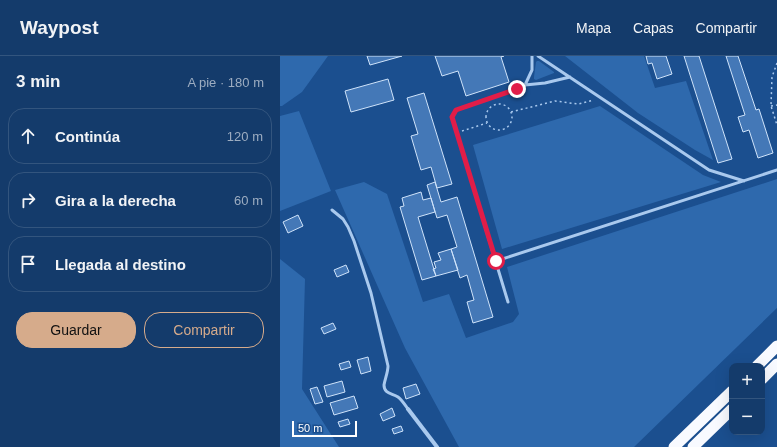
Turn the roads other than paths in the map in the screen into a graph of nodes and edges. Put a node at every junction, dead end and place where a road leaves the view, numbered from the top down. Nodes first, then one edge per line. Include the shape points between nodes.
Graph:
1 (532, 56) edge
2 (538, 56) edge
3 (570, 77) junction
4 (525, 85) junction
5 (777, 170) edge
6 (744, 181) junction
7 (332, 210) dead end
8 (496, 261) junction
9 (508, 302) dead end
10 (777, 346) edge
11 (760, 363) edge
12 (777, 364) edge
13 (765, 376) edge
14 (729, 393) edge
15 (408, 410) joint
16 (729, 412) edge
17 (437, 447) edge
18 (674, 447) edge
19 (693, 447) edge

1 - 4 lane via 532,70
2 - 3 lane
3 - 4 lane
3 - 6 lane via 709,170
4 - 8 lane via 456,110 452,117
5 - 6 lane
6 - 8 lane
7 - 15 lane via 348,227 371,293 388,366 385,390 397,396
8 - 9 lane
10 - 11 highway
12 - 13 highway
14 - 18 highway
15 - 17 street
16 - 19 highway

